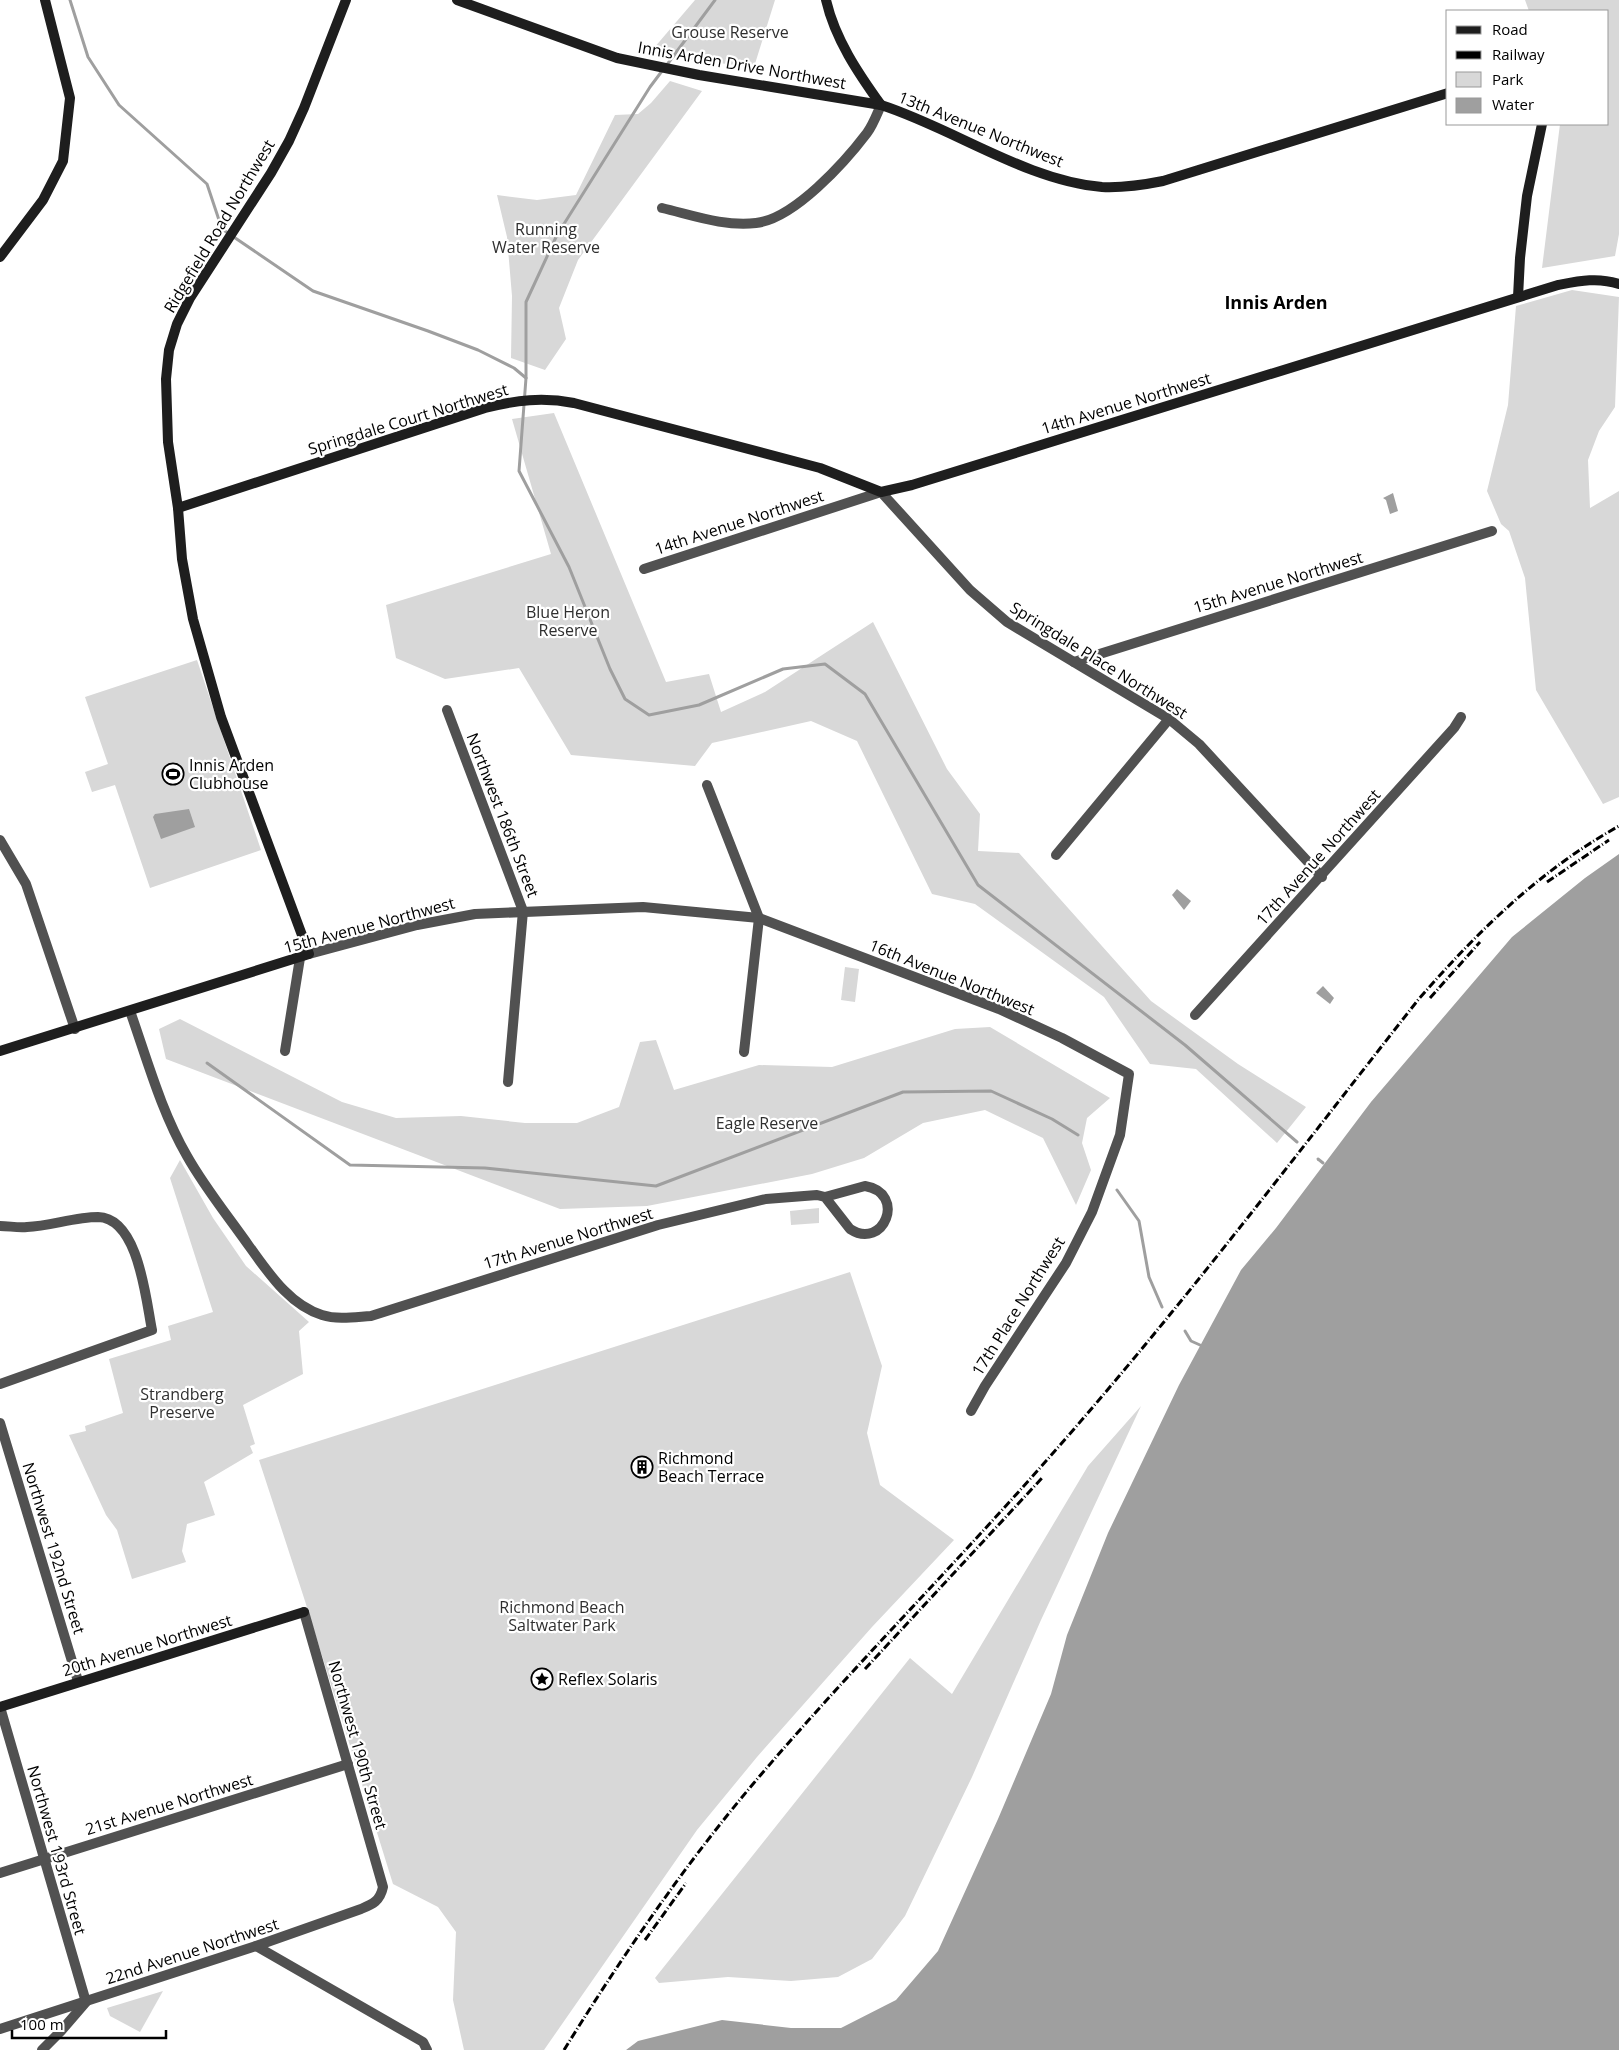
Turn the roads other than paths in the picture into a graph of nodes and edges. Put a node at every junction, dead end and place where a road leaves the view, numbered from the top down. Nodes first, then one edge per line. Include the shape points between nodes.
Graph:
1 (45, 0) edge
2 (346, 0) edge
3 (457, 0) edge
4 (826, 0) edge
5 (1446, 94) edge
6 (881, 106) junction
7 (1542, 125) edge
8 (662, 208) dead end
9 (0, 257) edge
10 (1619, 284) edge
11 (1518, 297) junction
12 (881, 492) junction
13 (178, 508) junction
14 (1492, 531) dead end
15 (644, 569) dead end
16 (1074, 662) junction
17 (447, 710) dead end
18 (1461, 717) dead end
19 (1169, 719) junction
20 (707, 784) dead end
21 (0, 840) edge
22 (1056, 855) dead end
23 (1322, 877) junction
24 (523, 911) junction
25 (759, 918) junction
26 (305, 956) junction
27 (130, 1011) junction
28 (1195, 1016) dead end
29 (75, 1028) junction
30 (0, 1051) edge
31 (285, 1051) dead end
32 (744, 1052) dead end
33 (1128, 1074) joint
34 (508, 1082) dead end
35 (825, 1197) junction
36 (0, 1226) edge
37 (0, 1384) edge
38 (972, 1411) dead end
39 (0, 1422) edge
40 (304, 1612) joint
41 (78, 1682) junction
42 (0, 1707) edge
43 (348, 1764) junction
44 (44, 1858) junction
45 (0, 1873) edge
46 (383, 1887) joint
47 (256, 1946) junction
48 (86, 2002) junction
49 (0, 2029) edge
50 (42, 2050) edge
51 (427, 2050) edge

1 - 9 street via 70,98 63,161 43,200
2 - 13 street, Ridgefield Road Northwest via 289,141 191,296 177,324 169,350 166,379 168,442
3 - 6 street, Innis Arden Drive Northwest via 617,58
4 - 6 street via 842,43
5 - 6 street, 13th Avenue Northwest via 1163,181 1103,187 1053,176 1020,164 908,114
6 - 8 street, 13th Avenue Northwest via 868,132 832,172 806,199 780,216 758,224 728,223
7 - 11 street via 1527,196
10 - 11 street, 14th Avenue Northwest via 1588,279
11 - 12 street, 14th Avenue Northwest
12 - 13 street, Springdale Court Northwest via 810,465 574,403 532,399 485,408
12 - 15 street, 14th Avenue Northwest
12 - 16 street, Springdale Place Northwest via 978,597 1007,622
13 - 26 street, Ridgefield Road Northwest via 182,559 204,660
14 - 16 street, 15th Avenue Northwest
16 - 19 street, Springdale Place Northwest
17 - 24 street, Northwest 186th Street
18 - 23 street, 17th Avenue Northwest
19 - 22 street
19 - 23 street, Springdale Place Northwest via 1199,744
20 - 25 street
21 - 29 street via 26,884
23 - 28 street, 17th Avenue Northwest
24 - 25 street, 15th Avenue Northwest via 643,907
24 - 26 street, 15th Avenue Northwest via 475,914 418,925
24 - 34 street, Northwest 186th Street
25 - 32 street
25 - 33 street, 16th Avenue Northwest via 999,1009
26 - 27 street, 15th Avenue Northwest
26 - 31 street
27 - 29 street, 15th Avenue Northwest
27 - 35 street, 17th Avenue Northwest via 171,1123 204,1184 284,1291 322,1316 371,1316 667,1222 766,1199
29 - 30 street, 15th Avenue Northwest
33 - 38 street, 17th Place Northwest via 1120,1135 1092,1212 1066,1263 984,1386
35 - 35 street, 17th Avenue Northwest via 854,1232 876,1232 886,1220 887,1202 881,1193 870,1187
36 - 37 street via 25,1228 100,1217 114,1223 132,1243 137,1257 152,1330
39 - 41 street, Northwest 192nd Street
40 - 41 street, 20th Avenue Northwest
40 - 43 street, Northwest 190th Street
41 - 42 street, 20th Avenue Northwest
42 - 44 street, Northwest 193rd Street
43 - 44 street, 21st Avenue Northwest
43 - 46 street, Northwest 190th Street
44 - 45 street, 21st Avenue Northwest
44 - 48 street, Northwest 193rd Street
46 - 47 street, 22nd Avenue Northwest via 381,1897 374,1904
47 - 48 street, 22nd Avenue Northwest
47 - 51 street via 423,2042
48 - 49 street, 22nd Avenue Northwest
48 - 50 street

